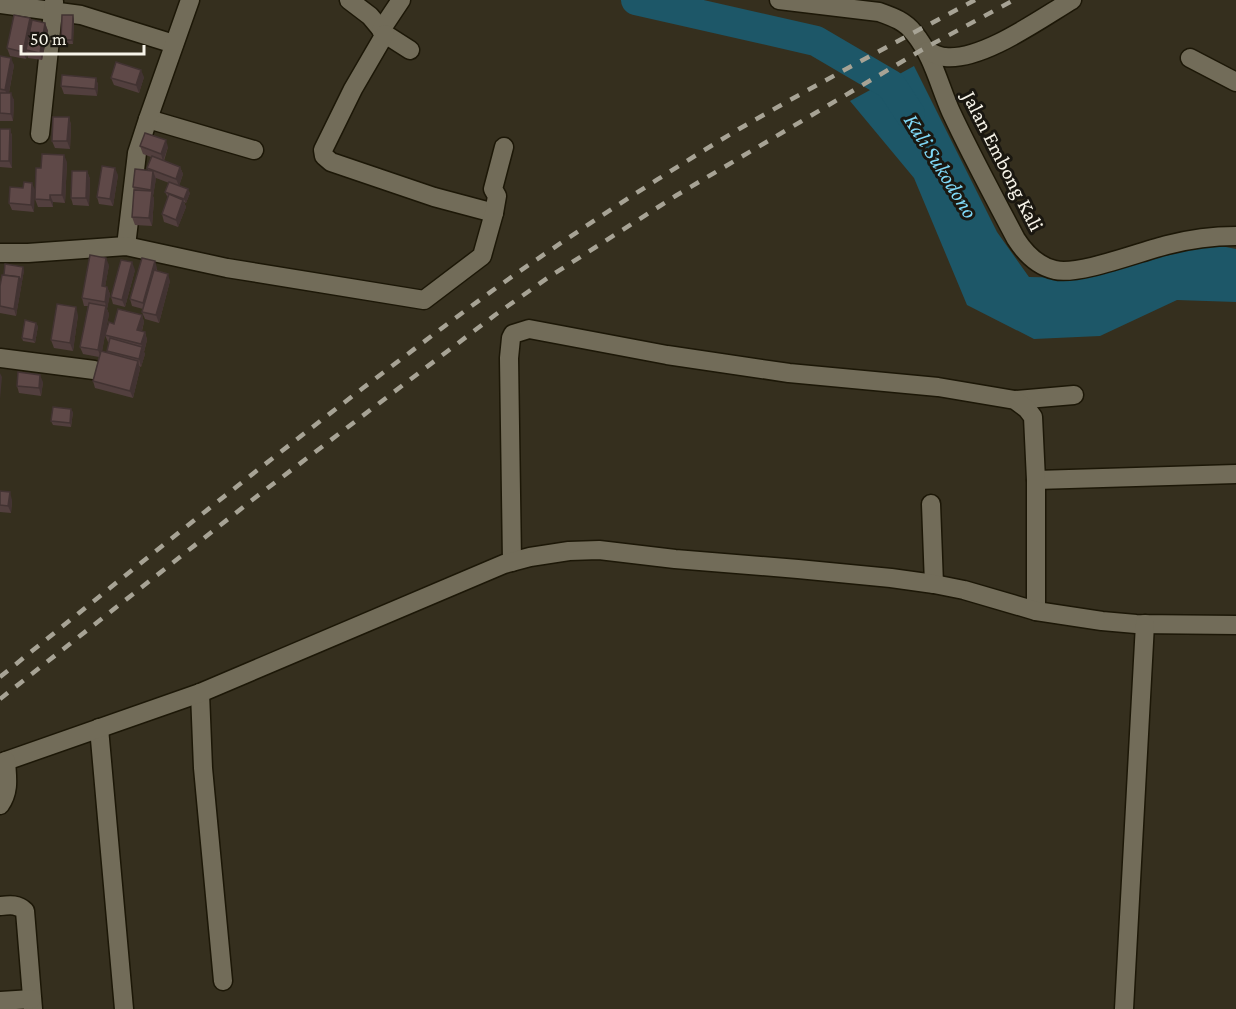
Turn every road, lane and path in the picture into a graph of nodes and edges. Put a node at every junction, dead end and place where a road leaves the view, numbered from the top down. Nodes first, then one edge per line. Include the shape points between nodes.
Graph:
1 (190, 0) edge
2 (349, 0) edge
3 (401, 0) edge
4 (779, 0) edge
5 (1072, 0) edge
6 (0, 4) edge
7 (53, 6) edge
8 (383, 32) junction
9 (174, 44) junction
10 (410, 50) dead end
11 (927, 51) junction
12 (1190, 58) dead end
13 (1236, 82) edge
14 (148, 119) junction
15 (40, 134) dead end
16 (504, 147) dead end
17 (254, 150) dead end
18 (494, 213) junction
19 (1236, 236) edge
20 (126, 246) junction
21 (0, 253) edge
22 (0, 358) edge
23 (94, 370) edge
24 (1074, 395) dead end
25 (1015, 400) junction
26 (1236, 474) edge
27 (1036, 480) junction
28 (931, 504) dead end
29 (512, 562) junction
30 (934, 584) junction
31 (1036, 611) junction
32 (1144, 624) junction
33 (1236, 626) edge
34 (200, 693) junction
35 (99, 728) junction
36 (3, 762) edge
37 (0, 805) edge
38 (0, 906) edge
39 (223, 981) dead end
40 (0, 1001) edge
41 (33, 1004) edge
42 (124, 1009) edge
43 (1124, 1009) edge

1 - 9 street
2 - 8 street
3 - 8 street
4 - 11 street, Jalan Embong Kali via 879,12 906,24
5 - 11 street via 991,48 957,57
6 - 7 street
7 - 9 street
7 - 15 street
8 - 10 street
8 - 18 street via 323,150 324,156 331,162 434,197
9 - 14 street
11 - 19 street, Jalan Embong Kali via 951,112 1016,239 1024,251 1046,267 1074,270 1168,244
12 - 13 street
14 - 17 street
14 - 20 street via 137,153
16 - 18 street via 493,189 497,196
18 - 20 street via 482,256 424,300 227,268
20 - 21 street
22 - 23 street
24 - 25 street
25 - 27 street via 1034,417
25 - 29 street via 938,387 789,373 529,330 513,334 509,358
26 - 27 street
27 - 31 street
28 - 30 street
29 - 30 street via 569,551 599,550
29 - 34 street
30 - 31 street
31 - 32 street
32 - 33 street
32 - 43 street
34 - 35 street
34 - 39 street
35 - 36 street
35 - 42 street
36 - 37 street via 8,787
38 - 41 street via 16,906 25,911
40 - 41 street

